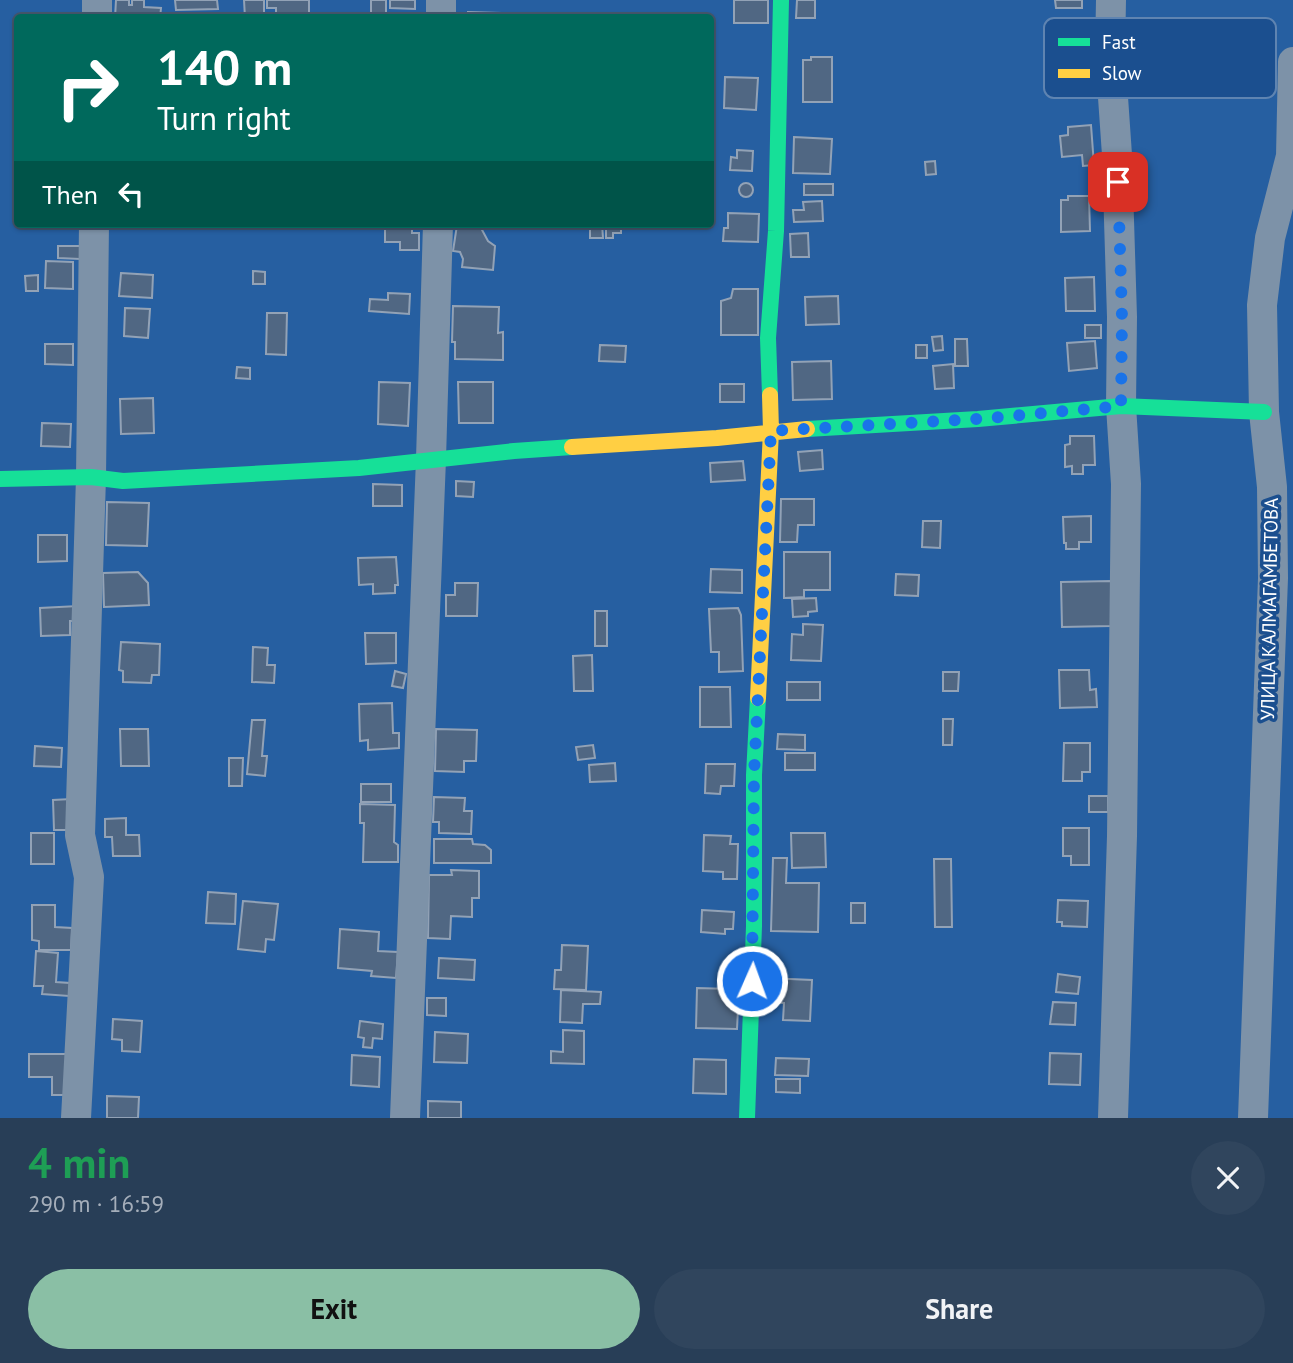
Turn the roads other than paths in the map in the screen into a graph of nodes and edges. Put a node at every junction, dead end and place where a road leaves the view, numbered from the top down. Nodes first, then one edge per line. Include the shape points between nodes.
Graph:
1 (781, 0) edge
2 (1111, 0) edge
3 (1111, 18) edge
4 (1293, 62) edge
5 (1113, 98) edge
6 (94, 228) edge
7 (438, 228) edge
8 (1121, 406) junction
9 (1264, 412) junction
10 (771, 431) junction
11 (431, 459) junction
12 (91, 477) junction
13 (0, 479) edge
14 (76, 1118) edge
15 (405, 1118) edge
16 (747, 1118) edge
17 (1112, 1118) edge
18 (1253, 1118) edge

1 - 10 street via 776,231 768,338
2 - 3 street
4 - 9 street, УЛИЦА КАЛМАГАМБЕТОВА via 1291,156 1269,238 1262,305
5 - 8 street
6 - 12 street
7 - 11 street
8 - 9 street
8 - 10 street
8 - 17 street via 1126,525
9 - 18 street, УЛИЦА КАЛМАГАМБЕТОВА via 1272,487 1273,578
10 - 11 street
10 - 16 street via 754,775
11 - 12 street via 359,468 151,480
11 - 15 street
12 - 13 street
12 - 14 street via 80,835 89,877

